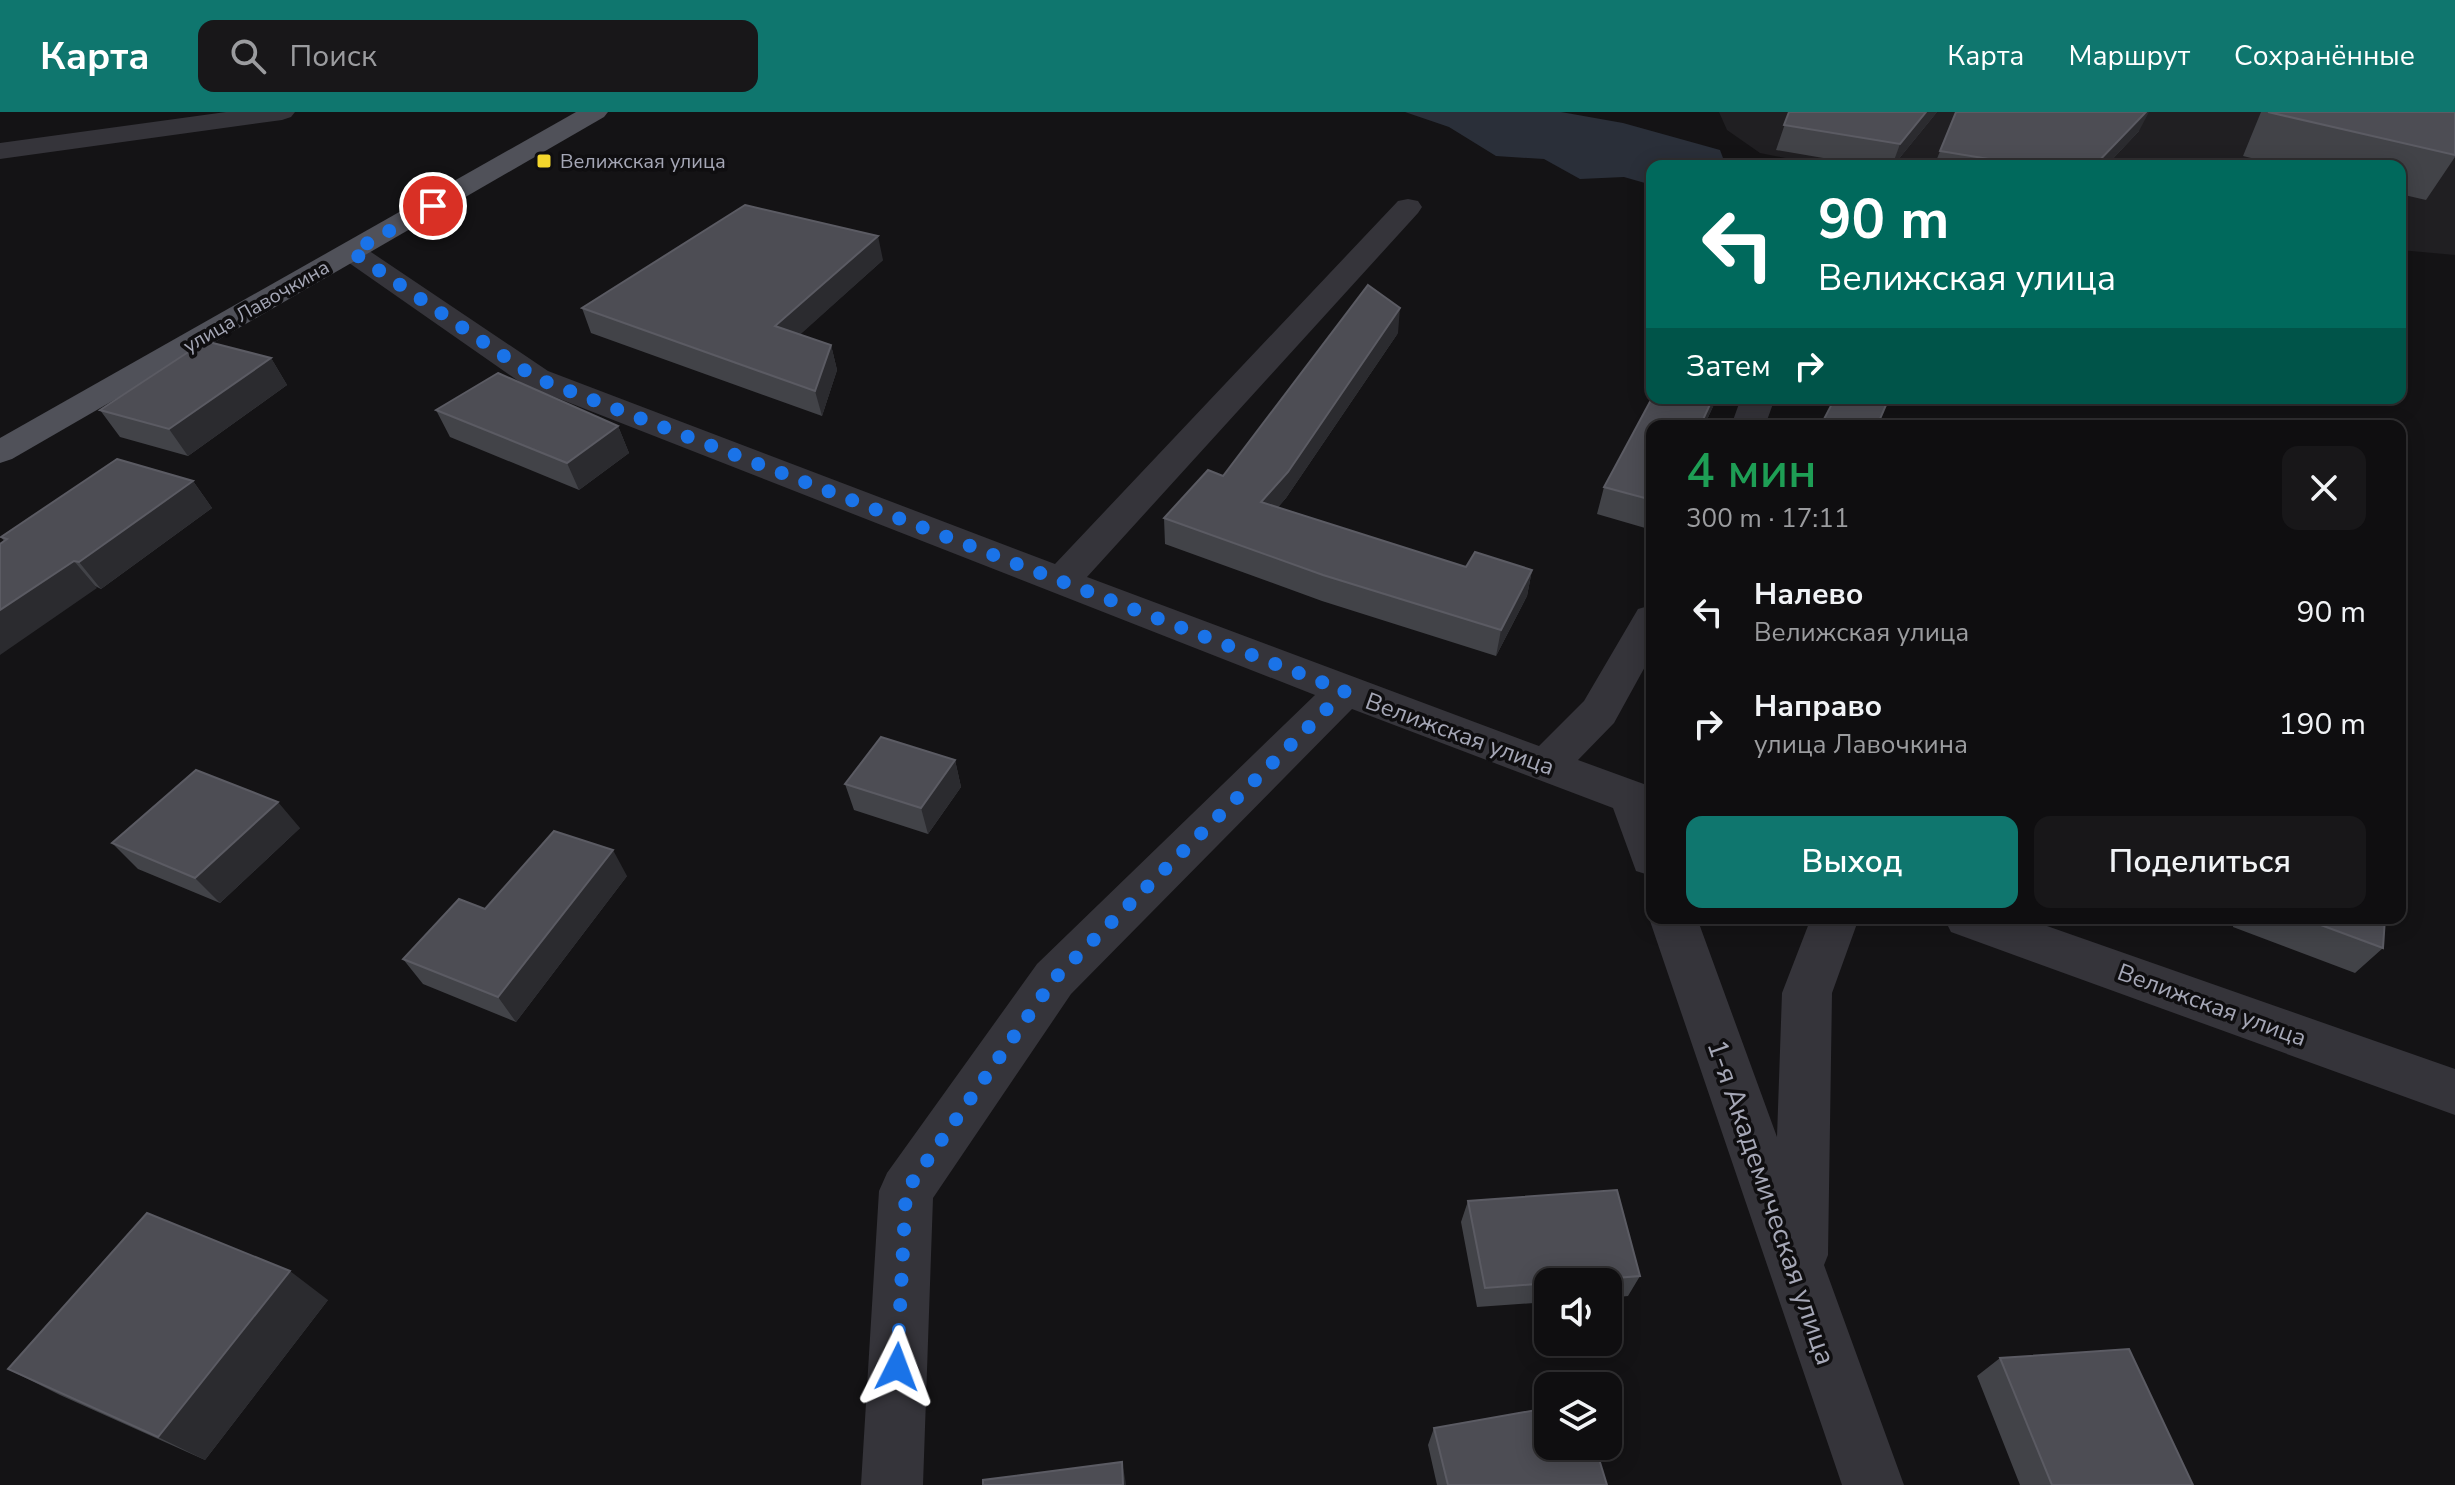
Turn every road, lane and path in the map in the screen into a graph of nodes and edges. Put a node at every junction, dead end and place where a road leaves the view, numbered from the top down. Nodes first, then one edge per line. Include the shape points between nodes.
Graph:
1 (282, 112) edge
2 (595, 112) edge
3 (0, 151) edge
4 (1408, 207) dead end
5 (352, 252) junction
6 (0, 452) edge
7 (1061, 581) junction
8 (1646, 629) edge
9 (1345, 691) junction
10 (1546, 766) junction
11 (1641, 801) edge
12 (1646, 827) edge
13 (1675, 924) edge
14 (1833, 924) edge
15 (1985, 924) edge
16 (2455, 1092) edge
17 (1799, 1282) junction
18 (892, 1485) edge
19 (1873, 1485) edge

1 - 3 street
2 - 5 main road, улица Лавочкина
4 - 7 street
5 - 6 main road, улица Лавочкина
5 - 7 street, Велижская улица via 536,378
7 - 9 street, Велижская улица
8 - 10 street via 1599,712
9 - 10 street, Велижская улица
9 - 18 street via 1054,979 906,1191
10 - 11 street, Велижская улица
11 - 12 street
13 - 17 street, 1-я Академическая улица
14 - 17 street via 1807,993
15 - 16 street, Велижская улица
17 - 19 street, 1-я Академическая улица

